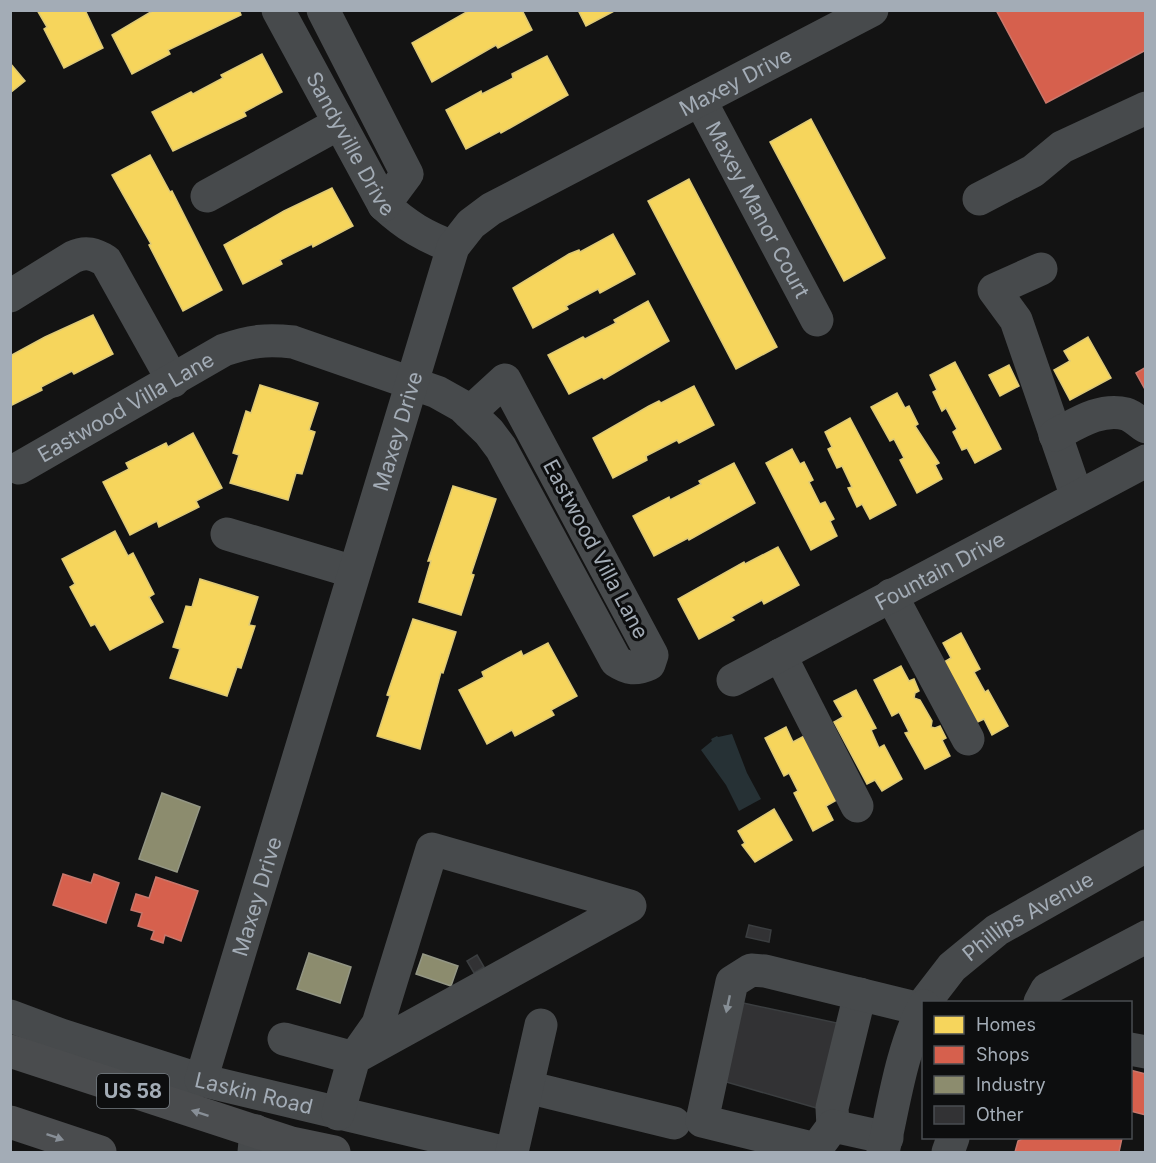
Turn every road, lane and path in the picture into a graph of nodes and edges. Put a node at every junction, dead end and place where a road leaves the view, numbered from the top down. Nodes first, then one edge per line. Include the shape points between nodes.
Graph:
1 (323, 10) edge
2 (872, 10) edge
3 (292, 15) edge
4 (700, 100) junction
5 (1146, 108) edge
6 (338, 124) junction
7 (207, 196) dead end
8 (978, 199) dead end
9 (384, 205) junction
10 (453, 247) junction
11 (1041, 269) dead end
12 (10, 296) edge
13 (817, 320) dead end
14 (172, 381) junction
15 (410, 383) junction
16 (469, 413) junction
17 (1146, 427) edge
18 (1055, 435) junction
19 (1146, 460) edge
20 (19, 468) dead end
21 (1077, 497) junction
22 (227, 534) dead end
23 (354, 572) junction
24 (891, 595) junction
25 (780, 655) junction
26 (733, 680) dead end
27 (968, 740) dead end
28 (857, 806) dead end
29 (1146, 846) edge
30 (1146, 937) edge
31 (860, 994) junction
32 (928, 1001) edge
33 (1041, 1001) edge
34 (922, 1007) edge
35 (922, 1011) edge
36 (10, 1016) edge
37 (541, 1024) dead end
38 (284, 1039) dead end
39 (10, 1052) edge
40 (354, 1058) junction
41 (201, 1080) junction
42 (527, 1087) junction
43 (338, 1114) junction
44 (10, 1122) edge
45 (688, 1122) junction
46 (833, 1126) junction
47 (255, 1142) edge
48 (885, 1145) edge
49 (291, 1148) edge
50 (100, 1152) edge
51 (334, 1152) edge
52 (503, 1152) edge
53 (512, 1152) edge

1 - 9 street via 407,174
2 - 4 street, Maxey Drive
3 - 6 street, Sandyville Drive
4 - 10 street, Maxey Drive via 491,208 471,224
4 - 13 street, Maxey Manor Court
5 - 8 street via 1062,147 1033,171
6 - 7 street
6 - 9 street, Sandyville Drive
9 - 10 street, Sandyville Drive via 427,238
10 - 15 street, Maxey Drive
11 - 18 street via 994,290 1016,320
12 - 14 street via 74,256 96,254 106,261
14 - 15 street, Eastwood Villa Lane via 224,350 268,340 293,342
14 - 20 street, Eastwood Villa Lane
15 - 16 street, Eastwood Villa Lane via 437,392
15 - 23 street, Maxey Drive
16 - 16 street, Eastwood Villa Lane via 501,448 616,662 638,669 649,664 652,655 505,380
17 - 18 street via 1128,415 1111,412
18 - 21 street
19 - 21 street, Fountain Drive
21 - 24 street, Fountain Drive
22 - 23 street
23 - 41 street, Maxey Drive
24 - 25 street, Fountain Drive
24 - 27 street
25 - 26 street, Fountain Drive
25 - 28 street
29 - 32 street, Phillips Avenue via 997,930 952,967
30 - 33 street via 1047,989
31 - 34 street
31 -> 45 street via 765,971 751,970 732,982
31 - 46 street via 832,1108
35 - 48 street, Phillips Avenue via 907,1052
36 - 41 street, Laskin Road
37 - 42 street
38 - 40 street
47 -> 39 main road, Laskin Road / US 58
40 - 40 street via 378,1024 432,849 630,906
40 - 43 street
41 - 43 street, Laskin Road
42 - 45 street
42 - 53 street
43 - 52 street, Laskin Road
44 -> 50 main road
45 - 46 street via 816,1149
46 - 48 street
47 - 49 main road, Laskin Road / US 58
49 - 51 main road, Laskin Road / US 58

